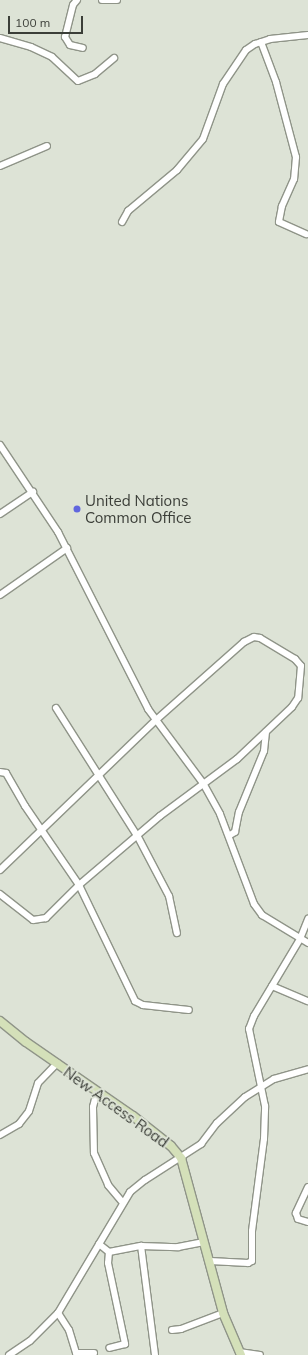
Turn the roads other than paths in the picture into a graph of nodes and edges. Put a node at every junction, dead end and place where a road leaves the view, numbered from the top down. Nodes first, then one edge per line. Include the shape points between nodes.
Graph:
1 (77, 0) edge
2 (102, 0) edge
3 (117, 0) edge
4 (308, 35) edge
5 (0, 38) edge
6 (261, 42) junction
7 (83, 48) dead end
8 (114, 58) dead end
9 (48, 146) dead end
10 (0, 166) edge
11 (122, 222) dead end
12 (306, 234) dead end
13 (0, 445) edge
14 (33, 492) junction
15 (0, 514) edge
16 (67, 548) junction
17 (0, 595) edge
18 (56, 708) dead end
19 (156, 720) junction
20 (266, 732) junction
21 (0, 772) edge
22 (98, 778) junction
23 (203, 783) junction
24 (42, 830) junction
25 (230, 835) junction
26 (138, 837) junction
27 (0, 870) edge
28 (79, 885) junction
29 (0, 894) edge
30 (308, 919) edge
31 (177, 933) dead end
32 (300, 939) junction
33 (308, 943) edge
34 (272, 986) junction
35 (308, 1001) edge
36 (189, 1010) dead end
37 (0, 1020) edge
38 (57, 1063) junction
39 (308, 1069) edge
40 (262, 1085) junction
41 (97, 1091) junction
42 (0, 1135) edge
43 (181, 1158) junction
44 (308, 1187) edge
45 (123, 1203) junction
46 (308, 1222) edge
47 (203, 1242) junction
48 (99, 1244) junction
49 (141, 1246) junction
50 (109, 1252) junction
51 (210, 1261) junction
52 (223, 1312) junction
53 (58, 1313) junction
54 (172, 1330) dead end
55 (109, 1348) dead end
56 (94, 1353) dead end
57 (240, 1354) edge
58 (9, 1355) edge
59 (155, 1355) edge
60 (260, 1355) edge

1 - 7 street via 73,5 65,37 70,45
2 - 3 street
4 - 6 street
5 - 8 street via 31,47 52,57 78,81 95,74
6 - 11 street via 246,50 228,75 207,131 197,148 177,170 128,211
6 - 12 street via 276,82 296,157 294,179 282,206 279,222
9 - 10 street
13 - 14 street
14 - 15 street
14 - 16 street
16 - 17 street
16 - 19 street via 140,696
18 - 22 street
19 - 20 street via 217,664 244,642 254,638 295,659 300,666 298,698
19 - 22 street
19 - 23 street
20 - 23 street via 237,759
20 - 25 street via 264,751 239,812 235,832
21 - 24 street via 6,773
22 - 24 street
22 - 26 street
23 - 25 street
23 - 26 street
24 - 27 street
24 - 28 street
25 - 32 street via 254,904 262,915
26 - 28 street
26 - 31 street via 169,896
28 - 29 street via 53,912 39,921 33,920
28 - 36 street via 136,1001 144,1005
30 - 32 street
32 - 33 street
32 - 34 street
34 - 35 street
34 - 40 street via 249,1029
37 - 38 main road, New Access Road
38 - 41 main road, New Access Road
38 - 42 street via 38,1083 29,1111 19,1124
39 - 40 street
40 - 43 street via 234,1105 201,1144
40 - 51 street via 265,1116 252,1231 252,1261
41 - 43 main road, New Access Road via 171,1146
41 - 45 street via 93,1106 94,1153 108,1185
43 - 45 street via 137,1186
43 - 47 main road, New Access Road
44 - 46 street via 296,1213 298,1219
45 - 48 street
47 - 49 street via 178,1247
47 - 51 main road, New Access Road
48 - 50 street
48 - 53 street
49 - 50 street
49 - 59 street
50 - 55 street via 108,1263 125,1344
51 - 52 main road, New Access Road
52 - 54 street via 181,1329
52 - 57 main road, New Access Road
53 - 56 street via 69,1330 76,1353
53 - 58 street via 30,1341
57 - 60 street

